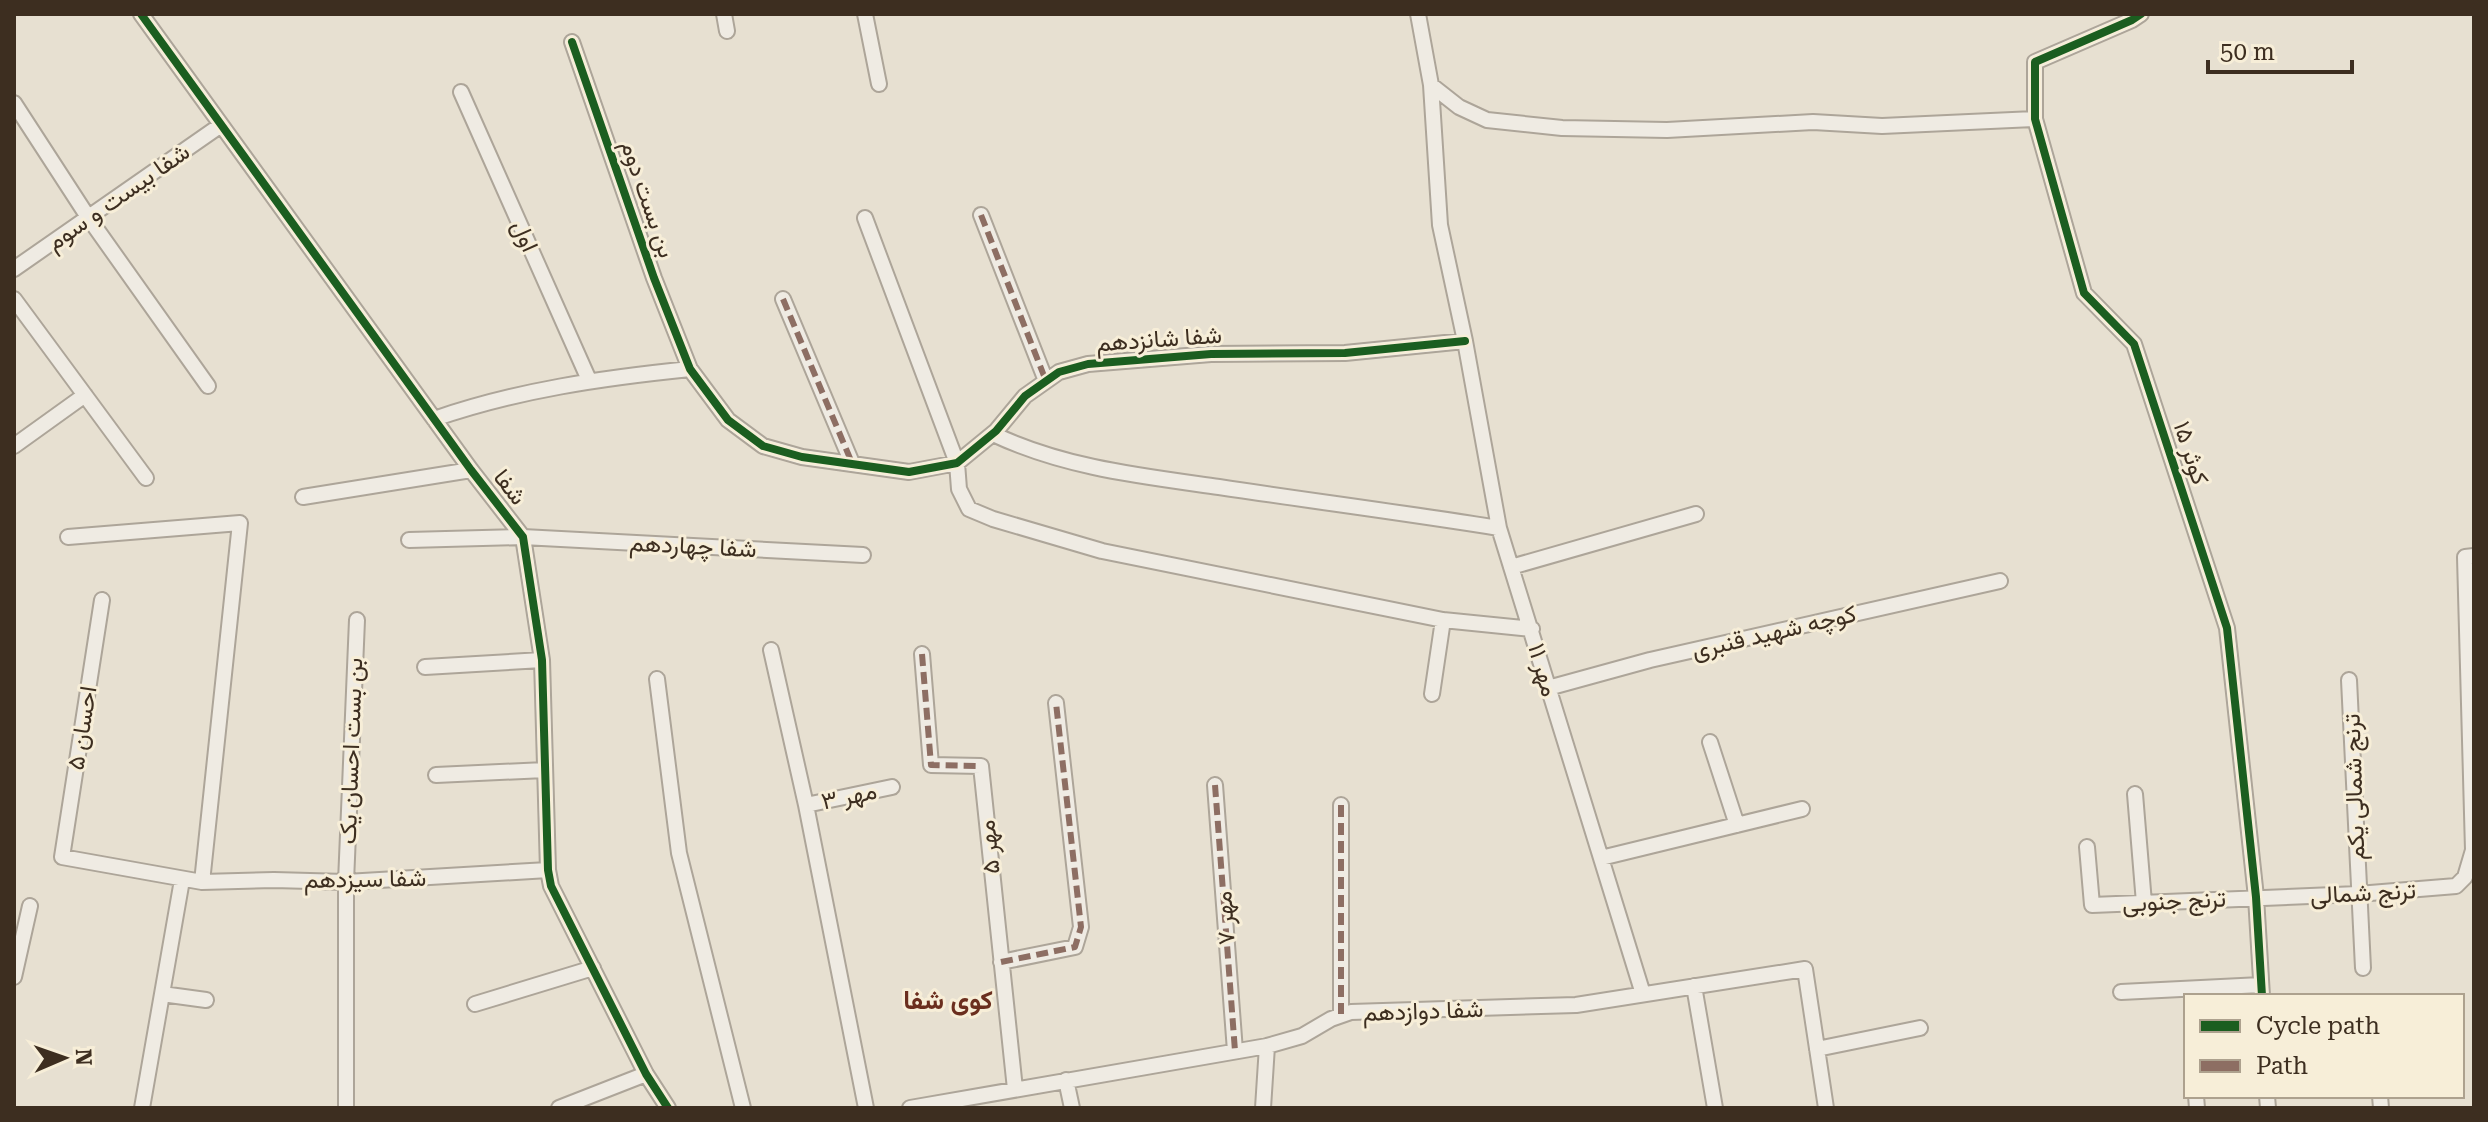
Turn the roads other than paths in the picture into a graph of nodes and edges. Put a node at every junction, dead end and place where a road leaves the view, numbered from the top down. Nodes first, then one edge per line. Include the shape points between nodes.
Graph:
1 (141, 14) edge
2 (724, 14) edge
3 (865, 14) edge
4 (1418, 14) edge
5 (2141, 14) edge
6 (727, 31) dead end
7 (572, 42) dead end
8 (879, 84) dead end
9 (1431, 85) junction
10 (461, 92) dead end
11 (14, 103) edge
12 (2035, 119) junction
13 (221, 125) junction
14 (981, 215) dead end
15 (88, 217) junction
16 (865, 218) dead end
17 (14, 269) edge
18 (14, 299) edge
19 (783, 299) dead end
20 (1465, 341) junction
21 (690, 369) junction
22 (589, 380) junction
23 (1046, 381) junction
24 (208, 386) dead end
25 (85, 395) junction
26 (434, 419) junction
27 (993, 434) junction
28 (14, 446) edge
29 (852, 463) junction
30 (957, 463) junction
31 (471, 470) junction
32 (146, 478) dead end
33 (303, 497) dead end
34 (1696, 514) dead end
35 (1499, 528) junction
36 (68, 537) dead end
37 (523, 537) junction
38 (409, 540) dead end
39 (863, 555) dead end
40 (2474, 556) edge
41 (1511, 567) junction
42 (2000, 581) dead end
43 (102, 600) dead end
44 (357, 620) dead end
45 (1443, 620) junction
46 (1532, 629) junction
47 (771, 650) dead end
48 (922, 654) dead end
49 (542, 660) junction
50 (425, 667) dead end
51 (657, 679) dead end
52 (2349, 680) dead end
53 (1548, 688) junction
54 (1432, 694) dead end
55 (1056, 703) dead end
56 (1710, 742) dead end
57 (545, 770) junction
58 (436, 775) dead end
59 (1215, 785) dead end
60 (892, 787) dead end
61 (2135, 794) dead end
62 (806, 805) junction
63 (1341, 805) dead end
64 (1802, 809) dead end
65 (1737, 825) junction
66 (2087, 847) dead end
67 (62, 857) joint
68 (1601, 858) junction
69 (548, 870) junction
70 (182, 880) junction
71 (202, 882) junction
72 (346, 882) junction
73 (2358, 894) junction
74 (2256, 897) junction
75 (2144, 903) junction
76 (30, 906) dead end
77 (1001, 962) junction
78 (593, 968) junction
79 (2363, 968) dead end
80 (14, 977) edge
81 (1694, 986) junction
82 (2261, 990) edge
83 (2121, 992) dead end
84 (162, 994) junction
85 (1643, 994) junction
86 (206, 1000) dead end
87 (475, 1004) dead end
88 (1341, 1014) junction
89 (1920, 1028) dead end
90 (1267, 1046) junction
91 (1817, 1049) junction
92 (1235, 1051) junction
93 (646, 1074) junction
94 (1066, 1080) junction
95 (1015, 1089) junction
96 (142, 1108) edge
97 (346, 1108) edge
98 (559, 1108) edge
99 (668, 1108) edge
100 (743, 1108) edge
101 (866, 1108) edge
102 (910, 1108) edge
103 (1072, 1108) edge
104 (1263, 1108) edge
105 (1715, 1108) edge
106 (1826, 1108) edge

1 - 13 street, شفا
2 - 6 street
3 - 8 street
4 - 9 street, مهر ۱۱
5 - 12 street, کوثر ۱۵ via 2035,62
7 - 21 street, بن بست دوم
9 - 12 street via 1487,120 1562,128 1882,126
9 - 20 street, مهر ۱۱ via 1440,225
10 - 22 street, اول
11 - 15 street
12 - 74 street, کوثر ۱۵ via 2084,293 2134,344 2227,628
13 - 15 street, شفا بیست و سوم
13 - 26 street, شفا
14 - 23 street
15 - 17 street, شفا بیست و سوم
15 - 24 street
16 - 30 street
18 - 25 street
19 - 29 street
20 - 23 street, شفا شانزدهم via 1345,353 1211,354 1088,364
20 - 35 street, مهر ۱۱
21 - 22 street
21 - 29 street, شفا شانزدهم via 728,420 763,446
22 - 26 street via 477,404
23 - 27 street, شفا شانزدهم via 1025,396
25 - 28 street
25 - 32 street
26 - 31 street, شفا
27 - 30 street, شفا شانزدهم
27 - 35 street via 1103,470
29 - 30 street, شفا شانزدهم via 909,472
30 - 45 street via 959,489 969,509 993,519 1102,551
31 - 33 street
31 - 37 street, شفا
34 - 41 street
35 - 41 street, مهر ۱۱
36 - 71 street via 240,523
37 - 38 street, شفا چهاردهم
37 - 39 street, شفا چهاردهم
37 - 49 street, شفا
40 - 73 street, ترنج شمالی via 2465,557 2473,850 2465,877 2448,888
41 - 46 street, مهر ۱۱
42 - 53 street, کوچه شهید قنبری
43 - 67 street, احسان ۵
44 - 72 street, بن بست احسان یک
45 - 46 street
45 - 54 street
46 - 53 street, مهر ۱۱
47 - 62 street
48 - 77 street, مهر ۵ via 931,765 981,766
49 - 50 street
49 - 57 street, شفا
51 - 100 street via 679,853
52 - 73 street, ترنج شمالی یکم
53 - 68 street, مهر ۱۱
55 - 77 street via 1081,927 1075,947
56 - 65 street
57 - 58 street
57 - 69 street, شفا
59 - 92 street, مهر ۷
60 - 62 street, مهر ۳
61 - 75 street
62 - 101 street
63 - 88 street
64 - 65 street
65 - 68 street
66 - 75 street, ترنج جنوبی via 2092,905
67 - 70 street, شفا سیزدهم
68 - 85 street, مهر ۱۱
69 - 72 street, شفا سیزدهم
69 - 78 street, شفا
70 - 71 street, شفا سیزدهم
70 - 84 street
71 - 72 street, شفا سیزدهم
72 - 97 street, بن بست احسان یک
73 - 74 street, ترنج شمالی
73 - 79 street, ترنج شمالی یکم
74 - 75 street, ترنج جنوبی
74 - 82 street, کوثر ۱۵
76 - 80 street
77 - 95 street, مهر ۵
78 - 87 street
78 - 93 street, شفا
81 - 85 street, شفا دوازدهم
81 - 91 street, شفا دوازدهم via 1805,969
81 - 105 street
82 - 83 street
84 - 86 street
84 - 96 street
85 - 88 street, شفا دوازدهم via 1532,1008
88 - 90 street, شفا دوازدهم via 1302,1036
89 - 91 street
90 - 92 street, شفا دوازدهم
90 - 104 street
91 - 106 street, شفا دوازدهم
92 - 94 street, شفا دوازدهم
93 - 98 street
93 - 99 street, شفا
94 - 95 street, شفا دوازدهم
94 - 103 street
95 - 102 street, شفا دوازدهم

